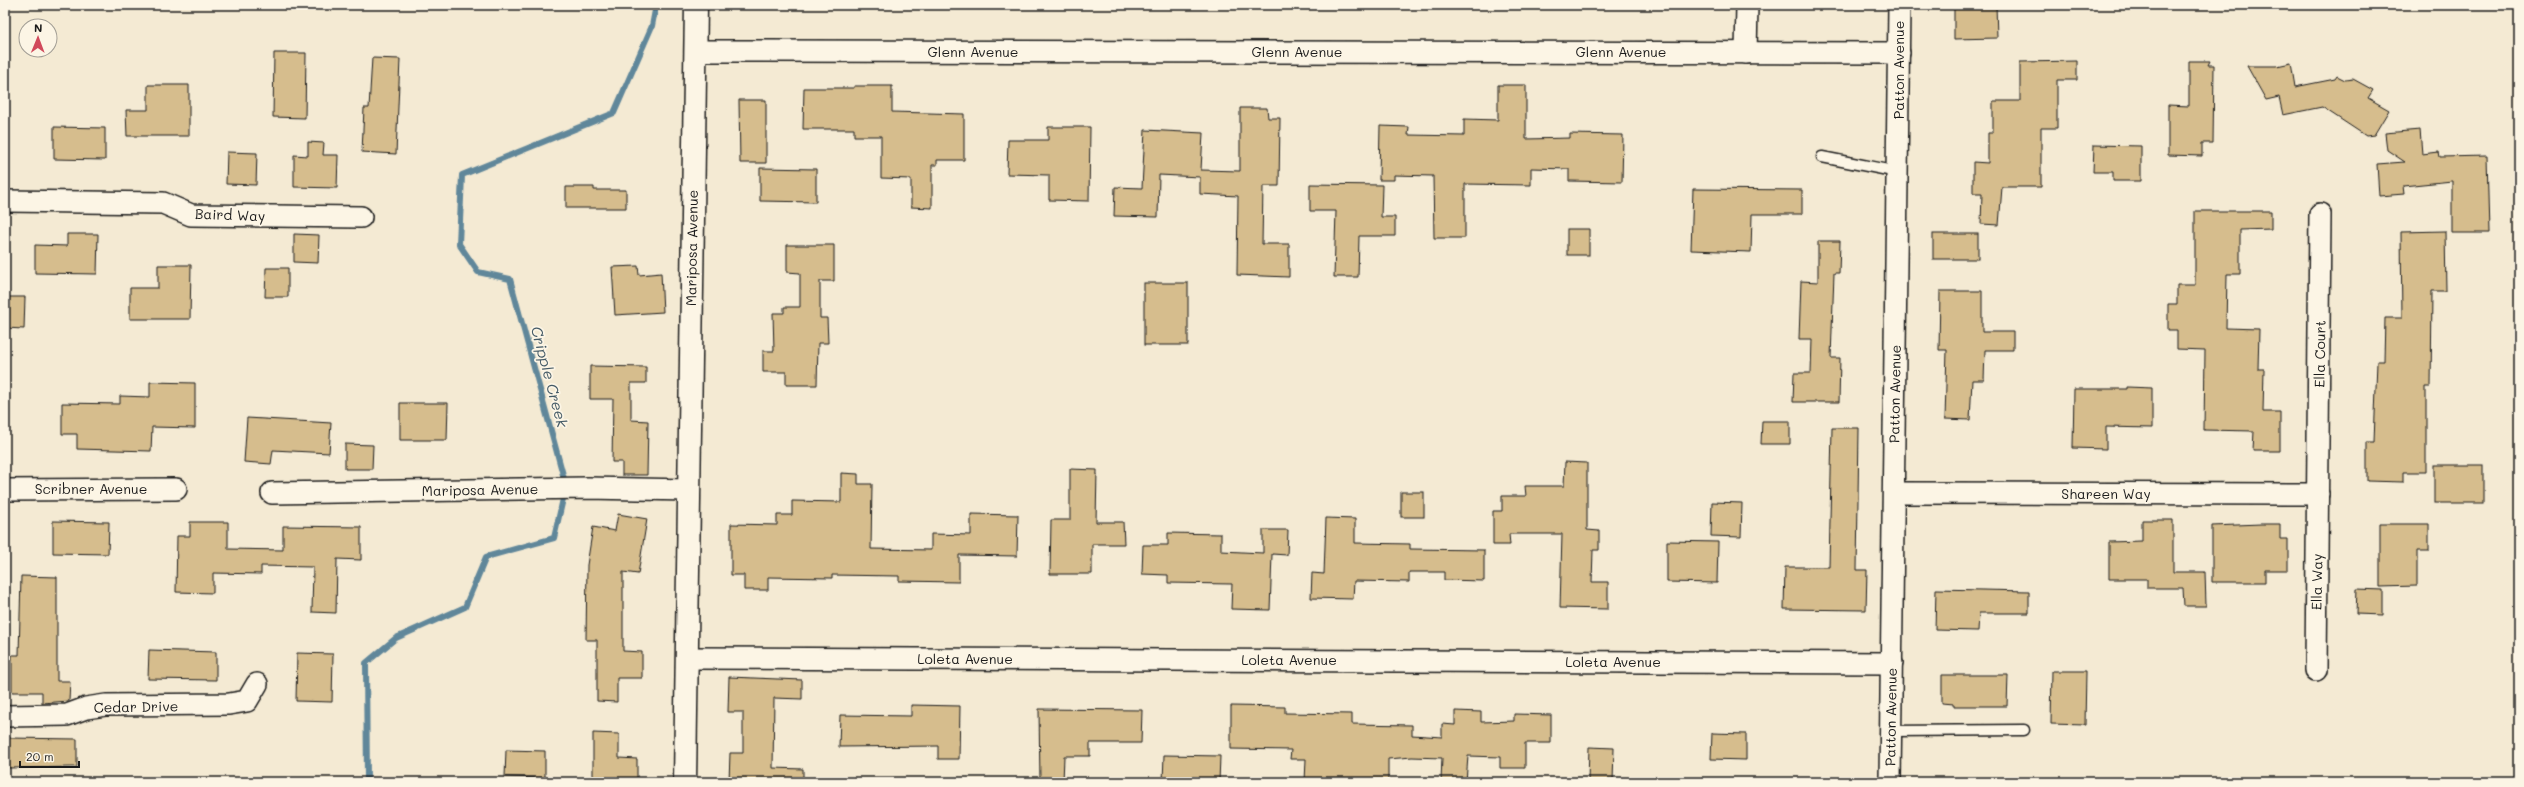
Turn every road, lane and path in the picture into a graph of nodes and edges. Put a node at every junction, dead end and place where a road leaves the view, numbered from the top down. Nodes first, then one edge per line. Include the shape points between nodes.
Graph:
1 (696, 5) edge
2 (1747, 5) edge
3 (1899, 5) edge
4 (696, 51) junction
5 (1746, 53) junction
6 (1899, 53) junction
7 (1822, 157) dead end
8 (1898, 172) junction
9 (5, 201) edge
10 (2320, 214) dead end
11 (361, 217) dead end
12 (176, 489) dead end
13 (5, 490) edge
14 (688, 490) junction
15 (272, 493) dead end
16 (1894, 493) junction
17 (2318, 494) junction
18 (687, 658) junction
19 (1892, 663) junction
20 (2316, 670) dead end
21 (257, 684) dead end
22 (5, 716) edge
23 (2024, 730) dead end
24 (1891, 731) junction
25 (685, 782) edge
26 (1890, 782) edge

1 - 4 street, Mariposa Avenue
2 - 5 street
3 - 6 street, Patton Avenue
4 - 5 street, Glenn Avenue
4 - 14 street, Mariposa Avenue
5 - 6 street, Glenn Avenue
6 - 8 street, Patton Avenue
7 - 8 lane
8 - 16 street, Patton Avenue
9 - 11 street, Baird Way via 163,202 191,215
10 - 17 street, Ella Court
12 - 13 street, Scribner Avenue
14 - 15 street, Mariposa Avenue via 588,488
14 - 18 street, Mariposa Avenue
16 - 17 street, Shareen Way
16 - 19 street, Patton Avenue
17 - 20 street, Ella Way
18 - 19 street, Loleta Avenue
18 - 25 street, Mariposa Avenue
19 - 24 street, Patton Avenue
21 - 22 street, Cedar Drive via 247,701 228,704 106,705 86,708 67,715
23 - 24 lane
24 - 26 street, Patton Avenue

